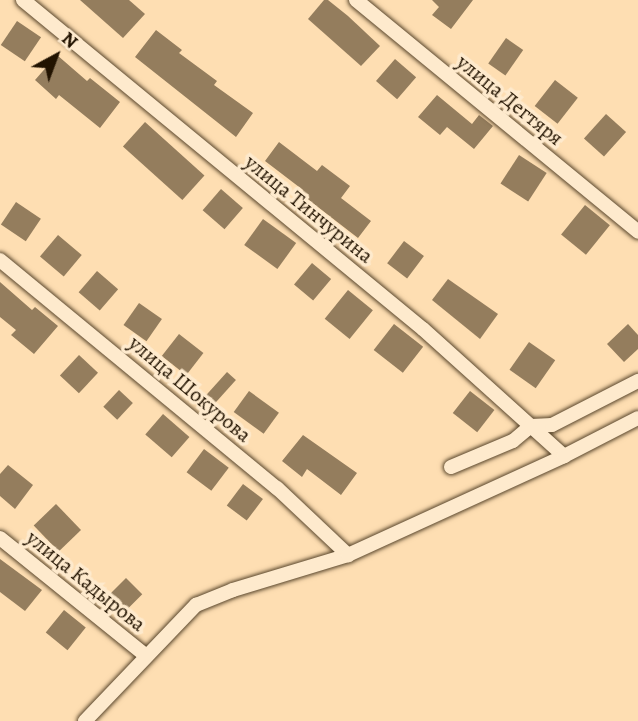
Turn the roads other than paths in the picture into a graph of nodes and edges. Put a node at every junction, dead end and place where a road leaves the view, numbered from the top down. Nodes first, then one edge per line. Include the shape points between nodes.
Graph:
1 (23, 0) edge
2 (356, 0) edge
3 (638, 232) edge
4 (0, 260) edge
5 (638, 381) edge
6 (638, 418) edge
7 (531, 426) junction
8 (564, 456) junction
9 (450, 467) dead end
10 (0, 538) edge
11 (348, 555) junction
12 (146, 656) junction
13 (85, 721) edge

1 - 7 street, улица Тинчурина via 423,330
2 - 3 street, улица Дегтяря
4 - 11 street, улица Шокурова via 277,488
5 - 7 street via 552,425
6 - 8 street
7 - 8 street, улица Тинчурина
7 - 9 street via 513,441
8 - 11 street
10 - 12 street, улица Кадырова
11 - 12 street via 196,605
12 - 13 street

